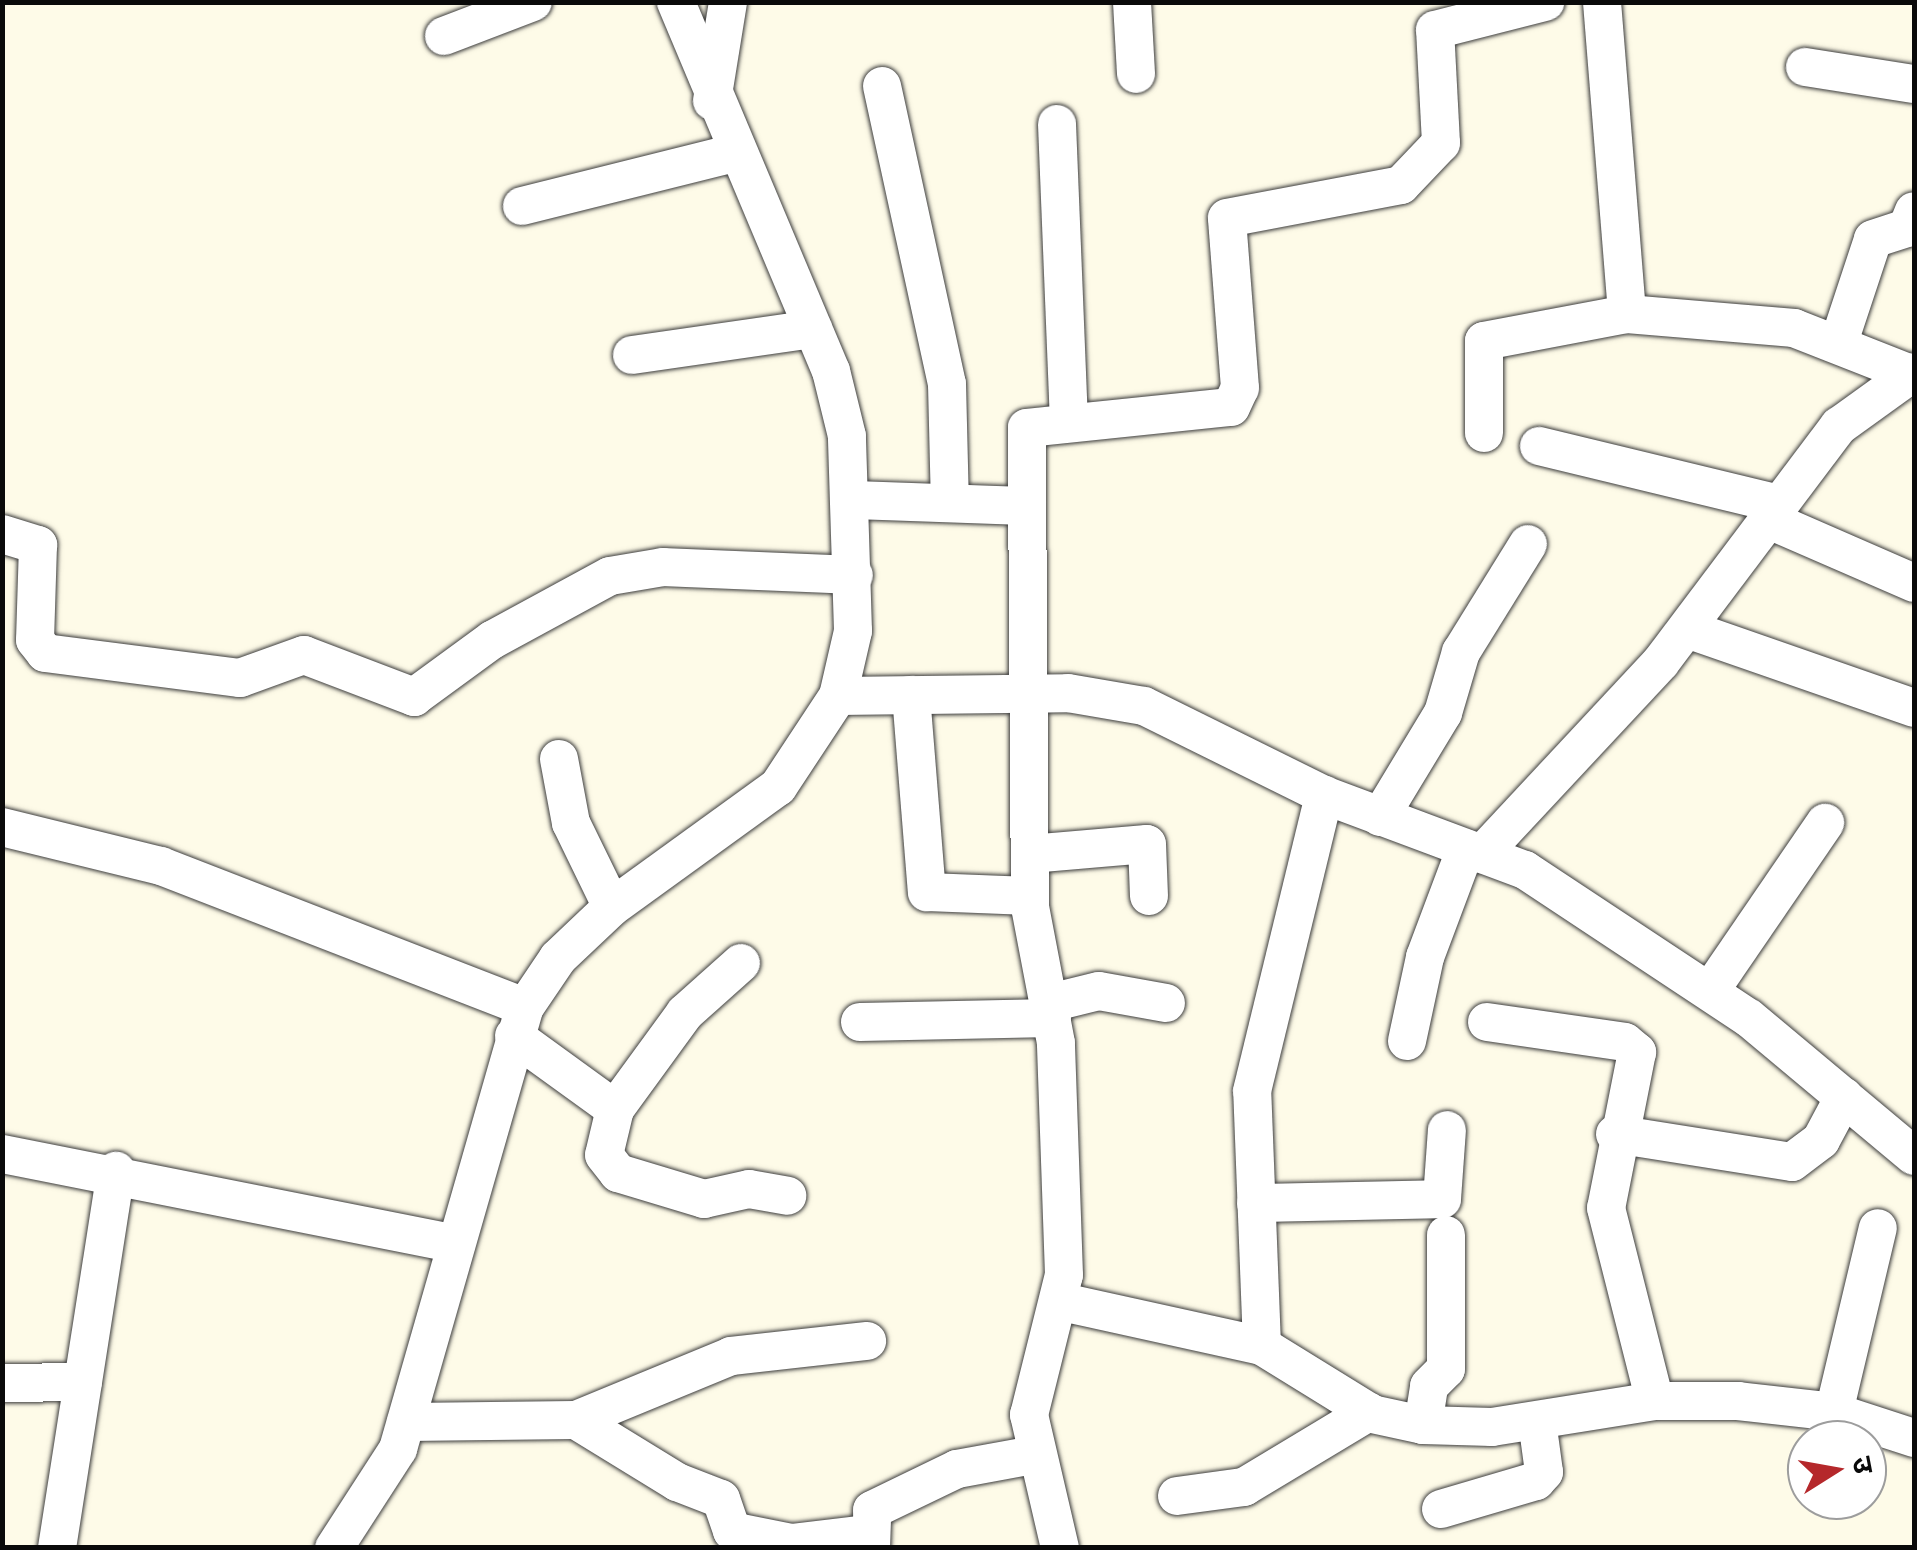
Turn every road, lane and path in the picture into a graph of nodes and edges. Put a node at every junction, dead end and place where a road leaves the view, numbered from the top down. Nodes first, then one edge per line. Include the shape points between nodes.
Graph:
1 (532, 2) edge
2 (676, 2) edge
3 (728, 2) edge
4 (1132, 2) edge
5 (1545, 2) edge
6 (1602, 2) edge
7 (444, 36) dead end
8 (1805, 67) dead end
9 (1136, 74) dead end
10 (1914, 84) edge
11 (882, 86) dead end
12 (711, 103) junction
13 (1058, 124) dead end
14 (734, 153) junction
15 (522, 206) dead end
16 (1914, 211) edge
17 (1627, 314) junction
18 (813, 329) junction
19 (1839, 342) junction
20 (632, 355) dead end
21 (1913, 373) edge
22 (1069, 420) junction
23 (1484, 433) dead end
24 (1540, 446) dead end
25 (852, 500) junction
26 (950, 503) junction
27 (1027, 506) junction
28 (1772, 512) junction
29 (2, 534) edge
30 (1528, 544) dead end
31 (854, 575) junction
32 (1914, 583) edge
33 (1686, 629) junction
34 (1031, 694) junction
35 (911, 695) junction
36 (838, 696) junction
37 (1914, 708) edge
38 (560, 759) dead end
39 (1324, 796) junction
40 (1380, 816) junction
41 (1825, 823) dead end
42 (2, 827) edge
43 (1474, 851) junction
44 (1030, 854) junction
45 (1030, 896) junction
46 (1149, 896) dead end
47 (612, 907) junction
48 (742, 963) dead end
49 (1710, 991) junction
50 (1166, 1002) dead end
51 (1051, 1010) junction
52 (520, 1022) junction
53 (860, 1022) dead end
54 (1488, 1022) dead end
55 (1407, 1041) dead end
56 (1844, 1096) junction
57 (616, 1109) junction
58 (1447, 1130) dead end
59 (1614, 1134) junction
60 (2, 1154) edge
61 (1914, 1156) edge
62 (116, 1170) junction
63 (787, 1196) dead end
64 (1256, 1203) junction
65 (1878, 1228) dead end
66 (1446, 1236) dead end
67 (456, 1244) junction
68 (1062, 1302) junction
69 (867, 1341) dead end
70 (1262, 1346) junction
71 (83, 1382) junction
72 (2, 1383) edge
73 (1654, 1401) junction
74 (1369, 1412) junction
75 (1834, 1412) junction
76 (576, 1420) junction
77 (1537, 1421) junction
78 (406, 1422) junction
79 (1423, 1425) junction
80 (1914, 1438) edge
81 (1033, 1454) junction
82 (1177, 1496) dead end
83 (1440, 1510) dead end
84 (869, 1541) edge
85 (57, 1548) edge
86 (334, 1548) edge
87 (1060, 1548) edge

1 - 7 street
2 - 12 street
3 - 12 street
4 - 9 street
5 - 22 street via 1435,30 1441,142 1400,185 1226,218 1240,388 1231,407
6 - 17 street
8 - 10 street
11 - 26 street via 948,384
12 - 14 street
13 - 22 street
14 - 15 street
14 - 18 street
16 - 19 street via 1907,228 1873,240
17 - 19 street via 1733,317
17 - 23 street via 1484,341
18 - 20 street
18 - 25 street via 847,436
19 - 21 street
21 - 28 street via 1839,426
22 - 27 street via 1027,428
24 - 28 street
25 - 26 street
25 - 31 street
26 - 27 street
27 - 34 street
28 - 32 street
28 - 33 street
29 - 31 street via 38,544 36,640 45,653 240,678 304,655 414,697 492,640 610,576 663,567
30 - 40 street via 1460,652 1443,713
31 - 36 street
33 - 37 street
33 - 43 street
34 - 35 street
34 - 39 street via 1144,706
34 - 44 street
35 - 36 street
35 - 45 street via 927,892
36 - 47 street via 778,787
38 - 47 street via 571,823
39 - 40 street
39 - 64 street via 1252,1091
40 - 43 street
41 - 49 street
42 - 52 street via 161,866
43 - 49 street via 1539,879
43 - 55 street via 1425,957
44 - 45 street
44 - 46 street via 1148,844
45 - 51 street
47 - 52 street via 558,958
48 - 57 street via 684,1014
49 - 56 street
50 - 51 street via 1099,992
51 - 53 street
51 - 68 street
52 - 57 street
52 - 67 street
54 - 59 street via 1634,1045
56 - 59 street via 1821,1140 1792,1162
56 - 61 street
57 - 63 street via 604,1155 618,1173 704,1200 750,1189
58 - 64 street via 1442,1199
59 - 73 street via 1606,1208
60 - 62 street
62 - 67 street
62 - 71 street
64 - 70 street
65 - 75 street
66 - 79 street via 1446,1369 1428,1386
67 - 78 street
68 - 70 street
68 - 81 street via 1034,1386
69 - 76 street via 731,1356
70 - 74 street
71 - 72 street
71 - 85 street
73 - 75 street
73 - 77 street
74 - 79 street
74 - 82 street via 1244,1487
75 - 80 street
76 - 78 street
76 - 84 street via 677,1482 722,1498 732,1531 792,1542
77 - 79 street
77 - 83 street via 1541,1477
78 - 86 street
81 - 84 street via 936,1478 872,1510
81 - 87 street

